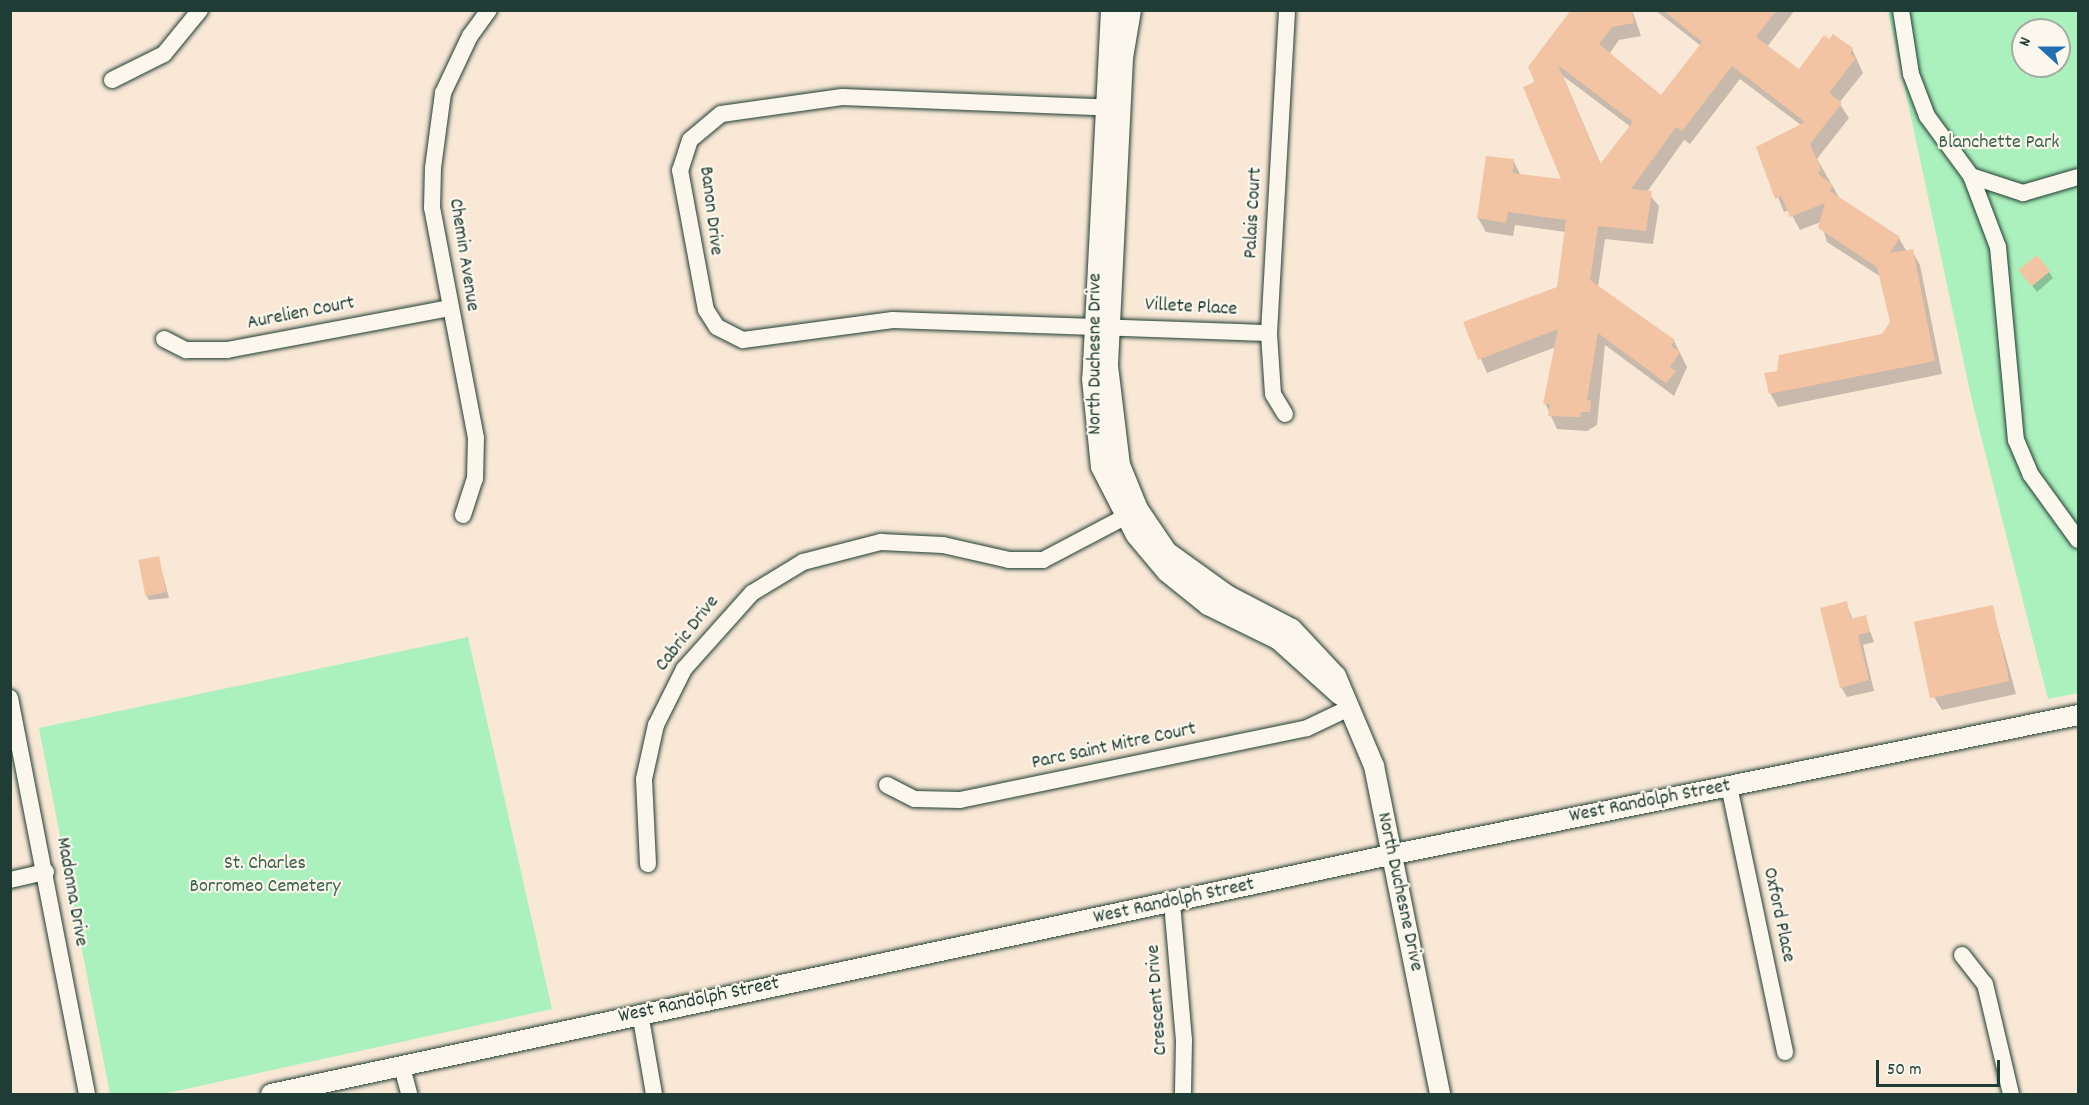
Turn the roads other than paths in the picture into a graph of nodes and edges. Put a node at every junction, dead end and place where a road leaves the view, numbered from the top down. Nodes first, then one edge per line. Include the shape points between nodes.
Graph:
1 (200, 10) edge
2 (489, 10) edge
3 (1111, 10) edge
4 (1131, 10) edge
5 (1287, 10) edge
6 (1901, 10) edge
7 (112, 80) dead end
8 (1112, 108) junction
9 (1971, 176) junction
10 (2079, 177) edge
11 (449, 308) junction
12 (1102, 325) junction
13 (1269, 333) junction
14 (164, 339) dead end
15 (1285, 414) dead end
16 (1132, 514) junction
17 (463, 516) dead end
18 (2079, 540) edge
19 (10, 698) edge
20 (1344, 702) junction
21 (2079, 715) edge
22 (887, 785) dead end
23 (1729, 786) junction
24 (1390, 855) junction
25 (648, 864) dead end
26 (46, 872) junction
27 (10, 880) edge
28 (1172, 903) junction
29 (1962, 955) dead end
30 (640, 1013) junction
31 (1785, 1052) dead end
32 (402, 1067) junction
33 (87, 1095) edge
34 (271, 1095) edge
35 (409, 1095) edge
36 (654, 1095) edge
37 (1183, 1095) edge
38 (1440, 1095) edge
39 (2012, 1095) edge

1 - 7 street via 164,54
2 - 11 street, Chemin Avenue via 450,76 438,112 432,208
3 - 8 street, North Duchesne Drive
4 - 8 street, North Duchesne Drive
5 - 13 street, Palais Court
6 - 9 street via 1911,74 1927,116
8 - 12 street, North Duchesne Drive
8 - 12 street, Banon Drive via 817,98 721,114 690,140 680,170 702,297 712,320 733,336 765,339 892,320
9 - 10 street via 2023,194
9 - 18 street via 1998,248 2016,440 2031,475
11 - 14 street, Aurelien Court via 227,350 186,350
11 - 17 street, Chemin Avenue via 477,451
12 - 13 street, Villete Place
12 - 16 street, North Duchesne Drive via 1114,440
13 - 15 street, Palais Court via 1273,394
16 - 20 street, North Duchesne Drive via 1186,568 1306,640 1331,665
16 - 25 street, Cabric Drive via 1043,560 1009,560 943,545 861,544 803,562 752,593 684,669 656,725 644,779
19 - 26 street, Madonna Drive
20 - 22 street, Parc Saint Mitre Court via 1307,728 960,800 915,799
20 - 24 street, North Duchesne Drive via 1374,766
21 - 23 street, West Randolph Street
23 - 24 street, West Randolph Street
23 - 31 street, Oxford Place
24 - 28 street, West Randolph Street
24 - 38 street, North Duchesne Drive
26 - 27 street
26 - 33 street, Madonna Drive
28 - 30 street, West Randolph Street
28 - 37 street, Crescent Drive via 1184,1040
29 - 39 street via 1985,984
30 - 32 street, West Randolph Street
30 - 36 street
32 - 34 street, West Randolph Street
32 - 35 street

